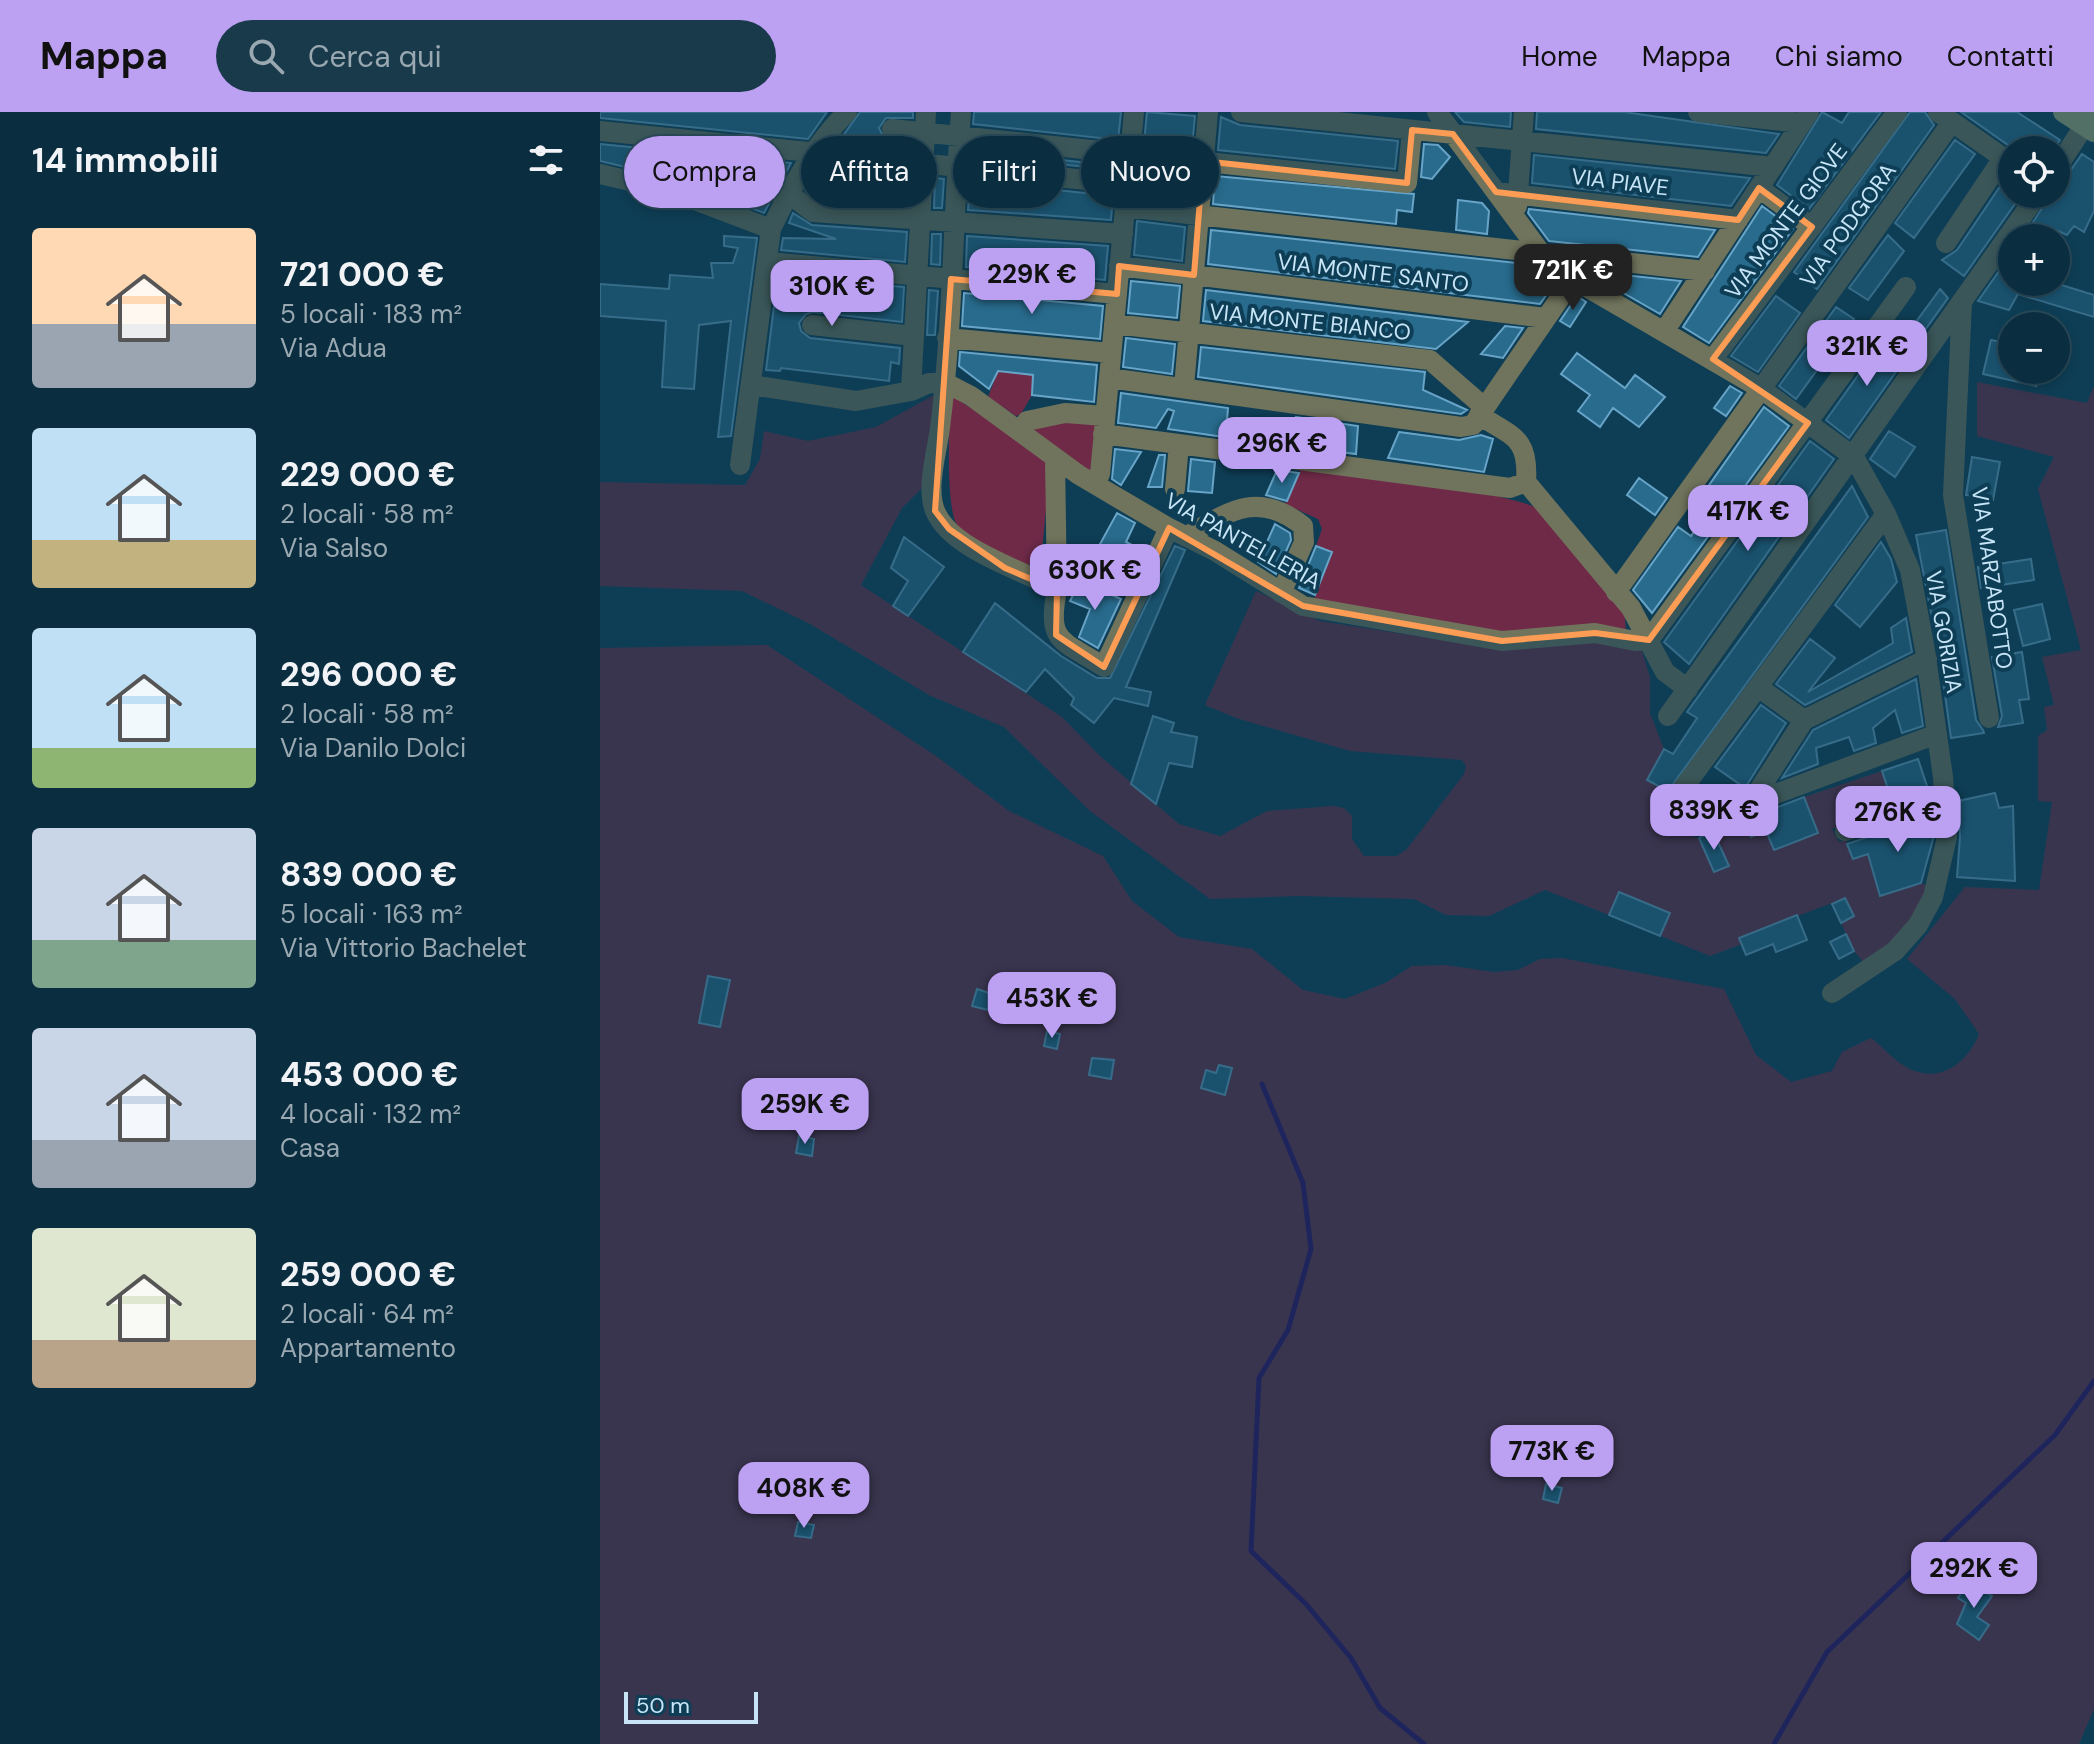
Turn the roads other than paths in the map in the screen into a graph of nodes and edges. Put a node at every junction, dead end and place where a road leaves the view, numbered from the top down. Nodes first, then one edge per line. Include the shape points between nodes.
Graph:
1 (847, 112) edge
2 (961, 112) edge
3 (1134, 112) edge
4 (1208, 112) edge
5 (1241, 112) edge
6 (1437, 112) edge
7 (1524, 112) edge
8 (1698, 112) edge
9 (1897, 112) edge
10 (2063, 112) edge
11 (1743, 114) edge
12 (1945, 117) edge
13 (1805, 118) edge
14 (2091, 120) edge
15 (925, 122) edge
16 (892, 129) dead end
17 (1412, 130) junction
18 (600, 131) edge
19 (1453, 134) junction
20 (827, 136) edge
21 (959, 136) joint
22 (1132, 136) edge
23 (1206, 136) edge
24 (1522, 142) junction
25 (2070, 148) edge
26 (801, 150) edge
27 (1998, 154) edge
28 (1219, 163) edge
29 (1773, 167) junction
30 (801, 172) edge
31 (600, 174) edge
32 (1998, 174) edge
33 (1759, 188) junction
34 (1496, 192) junction
35 (788, 193) junction
36 (1518, 195) junction
37 (920, 208) edge
38 (955, 208) edge
39 (1125, 208) edge
40 (1134, 208) edge
41 (1200, 208) edge
42 (2028, 208) edge
43 (1199, 215) junction
44 (919, 217) junction
45 (954, 220) junction
46 (1738, 220) junction
47 (1515, 222) junction
48 (1812, 227) junction
49 (771, 229) junction
50 (1123, 234) junction
51 (1946, 243) dead end
52 (1541, 253) junction
53 (768, 262) junction
54 (1119, 266) junction
55 (1705, 271) junction
56 (1194, 275) junction
57 (917, 276) junction
58 (951, 279) junction
59 (1573, 279) junction
60 (1906, 287) dead end
61 (1117, 294) junction
62 (1962, 302) junction
63 (1546, 318) junction
64 (1114, 324) junction
65 (812, 325) dead end
66 (1665, 330) junction
67 (1189, 333) junction
68 (914, 336) junction
69 (947, 338) junction
70 (1111, 353) junction
71 (1713, 359) junction
72 (1109, 378) junction
73 (946, 383) junction
74 (751, 385) junction
75 (1184, 387) junction
76 (1760, 388) junction
77 (911, 391) junction
78 (1482, 411) junction
79 (1808, 423) junction
80 (1104, 425) junction
81 (1021, 432) junction
82 (1179, 444) junction
83 (1854, 457) junction
84 (1055, 458) junction
85 (740, 465) dead end
86 (1100, 474) dead end
87 (1526, 482) junction
88 (1175, 489) dead end
89 (1886, 514) junction
90 (1178, 532) junction
91 (1057, 590) junction
92 (1616, 592) junction
93 (1281, 593) junction
94 (1649, 640) junction
95 (1927, 659) junction
96 (1758, 687) junction
97 (1688, 689) junction
98 (1668, 716) dead end
99 (1989, 718) dead end
100 (1804, 720) junction
101 (1937, 734) junction
102 (1945, 797) junction
103 (1750, 804) junction
104 (1845, 831) dead end
105 (1832, 993) dead end

1 - 20 street
2 - 21 street
3 - 22 street
4 - 23 street
5 - 17 street
6 - 19 street, VIA GORIZIA
7 - 24 street
8 - 11 street
9 - 48 street, VIA MONTE GIOVE
10 - 14 main road
11 - 13 street
12 - 27 street
12 - 76 street, VIA PODGORA
13 - 29 street
14 - 25 street
15 - 16 street
15 - 21 street
17 - 19 street
17 - 28 street via 1407,183
18 - 26 street
19 - 24 street
19 - 34 street, VIA GORIZIA
24 - 29 street
24 - 36 street
29 - 33 street
30 - 35 street
31 - 49 street via 668,190
32 - 51 street
33 - 46 street
33 - 48 street
34 - 36 street, VIA PIAVE
34 - 47 street, VIA GORIZIA
35 - 44 street via 813,212
35 - 49 street
36 - 46 street, VIA PIAVE
36 - 47 street
37 - 44 street
38 - 45 street
39 - 50 street
40 - 43 street
41 - 43 street
42 - 62 street
43 - 52 street
43 - 56 street
44 - 45 street
44 - 57 street
45 - 50 street
45 - 58 street
46 - 55 street
47 - 52 street, VIA GORIZIA
48 - 71 street, VIA MONTE GIOVE
49 - 53 street
50 - 54 street
52 - 55 street
52 - 59 street, VIA GORIZIA
53 - 57 street
53 - 74 street
54 - 56 street, VIA MONTE SANTO
54 - 61 street
55 - 66 street
56 - 63 street, VIA MONTE SANTO
56 - 67 street
57 - 58 street
57 - 68 street
58 - 61 street
58 - 69 street
59 - 63 street
59 - 66 street, VIA GORIZIA
60 - 79 street
61 - 64 street
62 - 83 street
62 - 99 street, VIA MARZABOTTO via 1953,495
63 - 78 street
64 - 67 street, VIA MONTE BIANCO
64 - 70 street
65 - 68 street
66 - 71 street, VIA GORIZIA
67 - 75 street
67 - 78 street, VIA MONTE BIANCO via 1430,360
68 - 77 street
69 - 70 street
69 - 73 street
70 - 72 street
71 - 76 street, VIA GORIZIA
72 - 75 street
72 - 80 street
73 - 77 street
73 - 81 street, VIA PANTELLERIA
73 - 91 street via 933,486 935,511 949,529 1005,568
74 - 77 street via 856,401
74 - 85 street
75 - 78 street via 1461,427 1473,425
76 - 79 street, VIA GORIZIA
76 - 92 street, VIA PODGORA
78 - 87 street, VIA MONTE BIANCO via 1522,442 1528,457
79 - 83 street, VIA GORIZIA
79 - 94 street
80 - 81 street via 1065,413 1027,421
80 - 82 street
80 - 86 street
81 - 84 street, VIA PANTELLERIA
82 - 87 street via 1510,488
82 - 88 street
83 - 89 street, VIA GORIZIA
83 - 97 street
84 - 90 street, VIA PANTELLERIA
84 - 91 street
87 - 92 street
89 - 95 street, VIA GORIZIA via 1910,570
89 - 96 street
90 - 91 street via 1104,667 1056,635 1052,625
90 - 93 street, VIA PANTELLERIA
90 - 93 street via 1249,505 1290,515 1303,526 1304,542
92 - 94 street
93 - 94 street, VIA PANTELLERIA via 1303,606 1502,641 1595,633
94 - 97 street via 1665,672
95 - 100 street
95 - 101 street, VIA GORIZIA
96 - 100 street
96 - 103 street via 1681,791 1703,821
97 - 98 street
100 - 103 street
101 - 102 street, VIA GORIZIA
101 - 103 street
102 - 104 street
102 - 105 street, VIA GORIZIA via 1943,867 1918,925 1895,951

